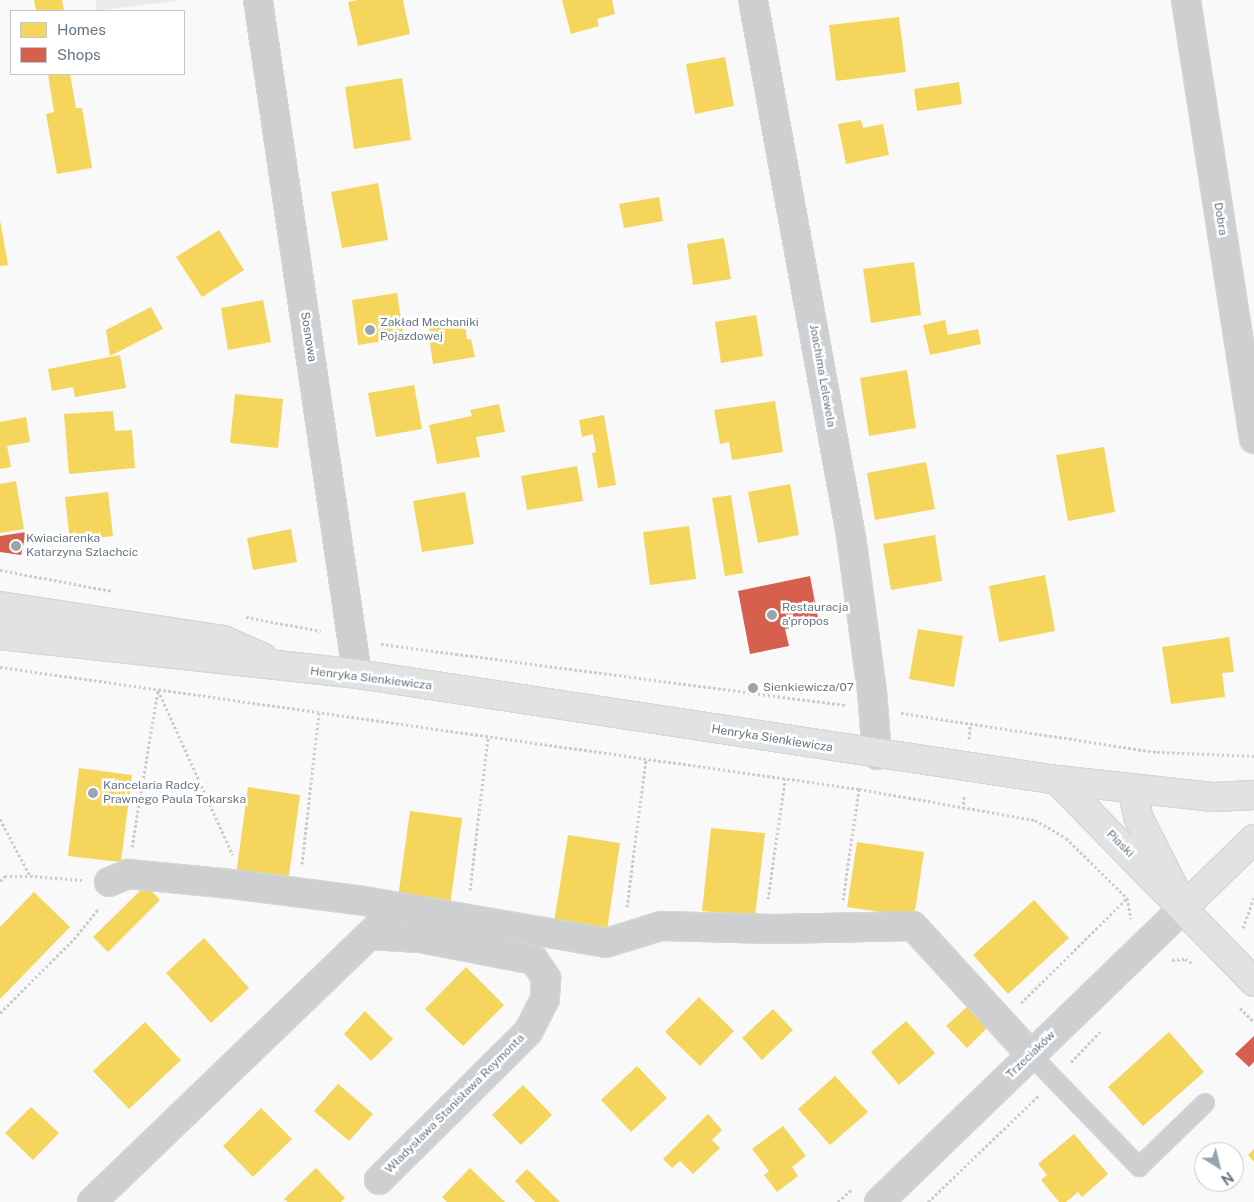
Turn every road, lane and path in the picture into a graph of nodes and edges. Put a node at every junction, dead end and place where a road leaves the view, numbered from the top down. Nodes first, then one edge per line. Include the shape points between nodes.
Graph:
1 (258, 0) edge
2 (753, 0) edge
3 (1186, 0) edge
4 (1254, 438) edge
5 (0, 570) edge
6 (116, 592) dead end
7 (0, 606) edge
8 (241, 616) dead end
9 (0, 635) edge
10 (354, 641) junction
11 (0, 667) edge
12 (291, 669) junction
13 (357, 674) junction
14 (158, 690) junction
15 (873, 709) junction
16 (319, 713) junction
17 (488, 737) junction
18 (877, 755) junction
19 (1254, 756) edge
20 (646, 759) junction
21 (785, 779) junction
22 (1057, 780) junction
23 (860, 789) junction
24 (1132, 789) junction
25 (1254, 795) edge
26 (0, 819) edge
27 (1254, 839) edge
28 (0, 876) edge
29 (5, 876) junction
30 (30, 876) junction
31 (118, 878) junction
32 (0, 881) edge
33 (232, 884) junction
34 (298, 893) junction
35 (1127, 898) junction
36 (1254, 898) edge
37 (398, 908) junction
38 (1183, 908) junction
39 (466, 919) junction
40 (839, 928) junction
41 (764, 929) junction
42 (1247, 934) dead end
43 (371, 935) junction
44 (623, 937) junction
45 (1148, 941) junction
46 (1202, 968) dead end
47 (1254, 982) edge
48 (1234, 1002) dead end
49 (0, 1013) edge
50 (1002, 1022) junction
51 (1254, 1022) edge
52 (1031, 1055) junction
53 (1205, 1103) dead end
54 (379, 1180) dead end
55 (92, 1202) edge
56 (879, 1202) edge

1 - 10 street, Sosnowa
2 - 15 street, Joachima Lelewela via 851,536
3 - 4 street, Dobra
5 - 6 path
7 - 12 main road, Henryka Sienkiewicza via 223,640
8 - 10 path via 328,632
9 - 12 main road, Henryka Sienkiewicza
10 - 13 street, Sosnowa
10 - 15 path
11 - 14 path
12 - 13 main road, Henryka Sienkiewicza
13 - 18 main road, Henryka Sienkiewicza
14 - 16 path
14 - 31 path
14 - 33 path via 234,852
15 - 18 street, Joachima Lelewela
15 - 19 path via 1157,752
16 - 17 path
16 - 34 path
17 - 20 path
17 - 39 path
18 - 22 main road, Henryka Sienkiewicza
20 - 21 path
20 - 44 path
21 - 23 path
21 - 41 path
22 - 24 main road, Henryka Sienkiewicza
22 - 38 main road, Piaski
23 - 35 path via 1035,820 1066,838
23 - 40 path
24 - 25 main road, Henryka Sienkiewicza via 1214,797
24 - 38 main road, Piaski via 1140,819
26 - 30 path
27 - 38 main road
28 - 29 path
29 - 30 path
29 - 32 path
30 - 31 path
31 - 33 street
31 - 49 path via 108,898 74,939
33 - 34 street
34 - 37 street
35 - 45 path via 1132,924
35 - 50 path
36 - 42 path via 1241,932
37 - 39 street
37 - 43 street
38 - 45 street, Trzeciaków
38 - 47 main road, Piaski
39 - 44 street via 606,943
40 - 41 street
40 - 50 street via 913,926
41 - 44 street via 661,926
43 - 54 street, Władysława Stanisława Reymonta via 420,938 534,960 546,978 545,999 528,1032
43 - 55 street
45 - 46 path via 1166,961 1185,959
45 - 52 street, Trzeciaków
48 - 51 path
50 - 52 street
52 - 53 lane via 1139,1167
52 - 56 street, Trzeciaków

